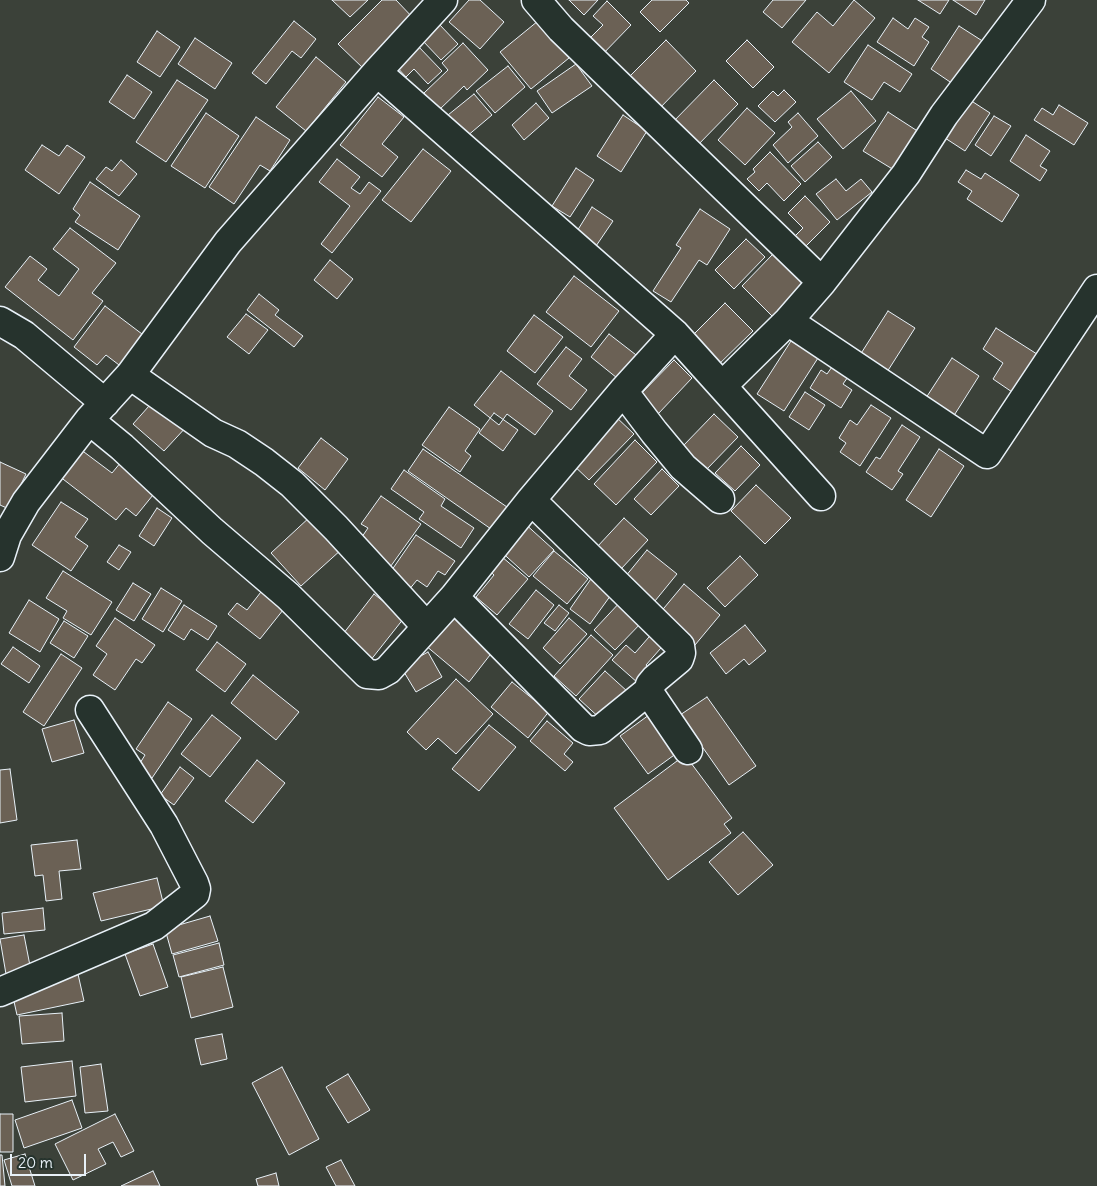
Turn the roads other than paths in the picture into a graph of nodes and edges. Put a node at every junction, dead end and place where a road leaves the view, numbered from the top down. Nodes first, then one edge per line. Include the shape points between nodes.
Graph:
1 (443, 0) edge
2 (536, 0) edge
3 (1031, 0) edge
4 (377, 72) junction
5 (822, 282) junction
6 (1097, 289) edge
7 (788, 320) junction
8 (0, 321) edge
9 (675, 334) junction
10 (130, 375) junction
11 (722, 386) junction
12 (623, 391) junction
13 (97, 411) junction
14 (822, 496) dead end
15 (720, 499) dead end
16 (531, 500) junction
17 (0, 557) edge
18 (454, 597) junction
19 (427, 627) junction
20 (648, 691) junction
21 (90, 710) dead end
22 (688, 750) dead end
23 (0, 992) edge

1 - 4 street
2 - 5 street via 561,29
3 - 5 street via 944,115 906,174
4 - 9 street
4 - 10 street via 228,242
5 - 7 street
6 - 7 street via 987,454
7 - 11 street
8 - 13 street via 24,335
9 - 11 street
9 - 12 street
10 - 13 street
10 - 19 street via 213,433 264,462 292,484
11 - 14 street
12 - 15 street via 683,466
12 - 16 street
13 - 17 street via 26,502 6,535
13 - 19 street via 122,447 288,596 367,674 379,675 388,670
16 - 18 street
16 - 20 street via 680,646 682,653 679,659 655,679
18 - 19 street
18 - 20 street via 589,731 600,730
20 - 22 street
21 - 23 street via 164,825 194,883 195,894 154,926

